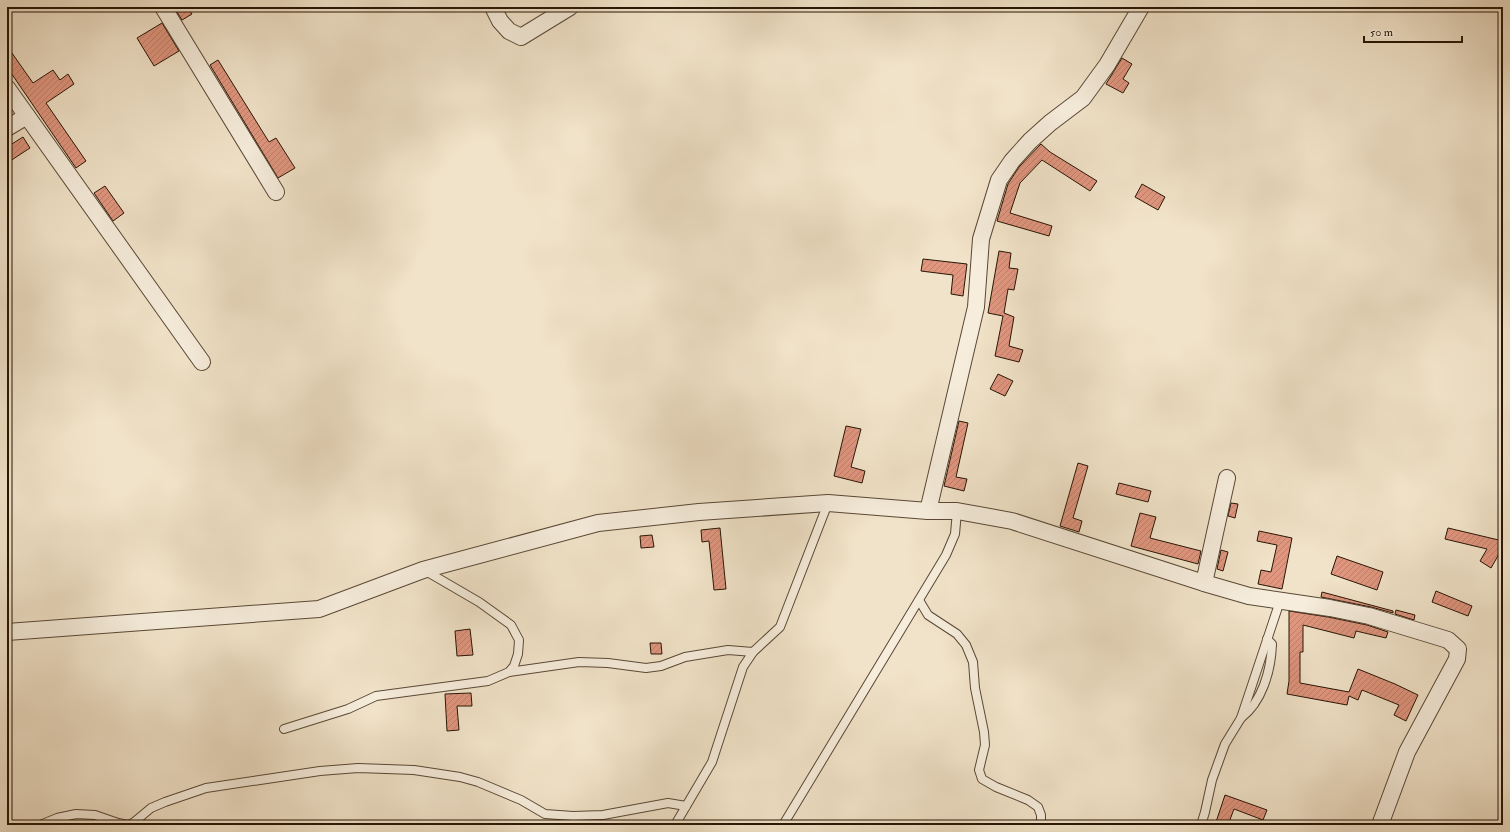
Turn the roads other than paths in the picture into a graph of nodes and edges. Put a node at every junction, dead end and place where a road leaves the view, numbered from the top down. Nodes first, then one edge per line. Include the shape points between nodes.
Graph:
1 (163, 7) edge
2 (493, 7) edge
3 (570, 7) edge
4 (1141, 7) edge
5 (7, 88) edge
6 (27, 116) junction
7 (7, 128) edge
8 (276, 192) dead end
9 (202, 362) dead end
10 (1227, 478) dead end
11 (828, 503) junction
12 (928, 511) junction
13 (957, 511) junction
14 (423, 570) junction
15 (1204, 583) junction
16 (919, 600) junction
17 (1280, 601) junction
18 (7, 632) edge
19 (753, 652) junction
20 (509, 672) junction
21 (284, 729) dead end
22 (686, 806) junction
23 (40, 825) edge
24 (675, 825) edge
25 (783, 825) edge
26 (1041, 825) edge
27 (1201, 825) edge
28 (1380, 825) edge

1 - 8 street
2 - 3 street via 509,31 521,37
4 - 12 street via 1107,65 1083,98 1030,141 1012,160 999,180 981,239 976,307
5 - 6 street
6 - 7 street
6 - 9 street
10 - 15 street
11 - 12 street
11 - 14 street via 699,512 598,523
11 - 19 lane via 780,627
12 - 13 street
13 - 15 street via 1012,521
13 - 16 lane via 956,534 946,556
14 - 18 street via 319,609
14 - 20 lane via 479,602 511,626 520,640 514,666
15 - 17 street via 1250,596
16 - 25 lane
16 - 26 lane via 928,615 957,634 966,645 973,662 985,745 979,770 982,779 1038,807
17 - 27 lane via 1241,718 1225,744 1212,780
17 - 28 street via 1369,616 1448,640 1458,649 1457,659 1407,752
19 - 20 lane via 728,650 685,657 662,666 646,668 579,662
19 - 22 lane via 743,667 712,762
20 - 21 lane via 488,681 376,696 348,709
22 - 23 lane via 668,803 603,815 545,814 521,800 472,780 414,770 358,768 206,788 152,808 128,825 95,815 76,814
22 - 24 lane

